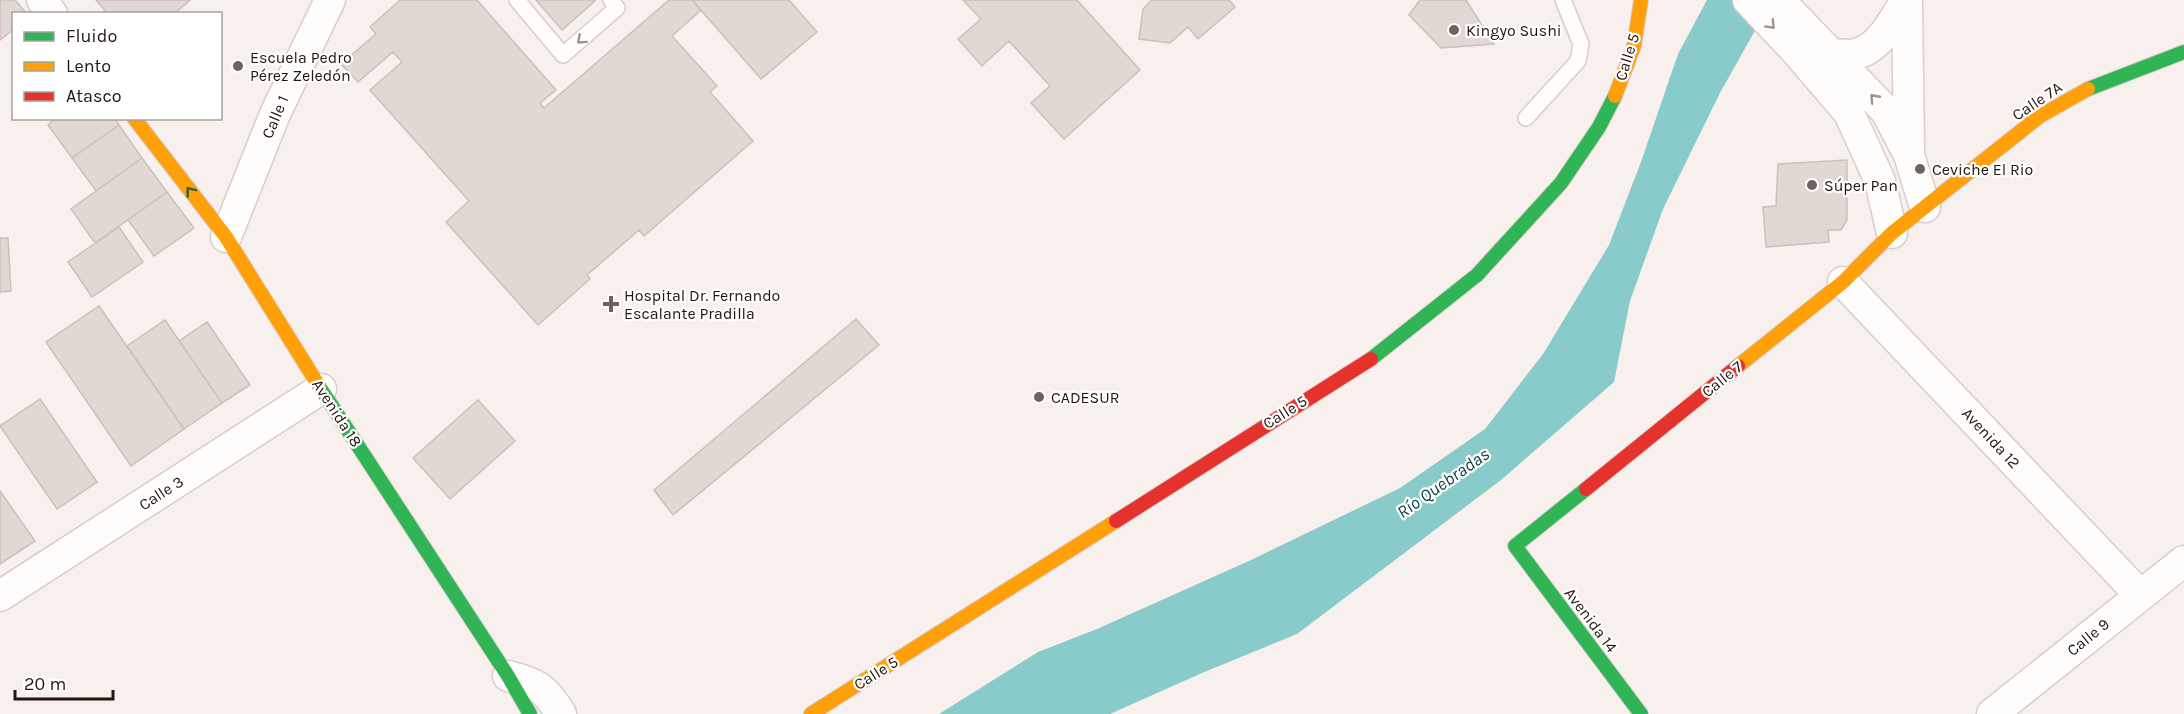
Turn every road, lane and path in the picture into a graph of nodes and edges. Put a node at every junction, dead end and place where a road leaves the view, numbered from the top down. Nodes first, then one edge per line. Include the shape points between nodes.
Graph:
1 (330, 0) edge
2 (517, 0) edge
3 (611, 0) edge
4 (1563, 0) edge
5 (1641, 0) edge
6 (1748, 0) edge
7 (1779, 0) edge
8 (1906, 0) edge
9 (1812, 46) junction
10 (2184, 52) edge
11 (1526, 118) dead end
12 (136, 120) edge
13 (1909, 155) junction
14 (1925, 207) junction
15 (1892, 233) junction
16 (226, 237) junction
17 (1843, 282) junction
18 (321, 389) junction
19 (1515, 546) joint
20 (2184, 561) edge
21 (2140, 595) junction
22 (0, 596) edge
23 (508, 676) junction
24 (530, 714) edge
25 (561, 714) edge
26 (811, 714) edge
27 (1641, 714) edge
28 (1992, 714) edge

1 - 16 street, Calle 1 via 275,114
3 -> 2 lane via 617,8 564,55
4 - 11 lane via 1581,44 1578,61
5 - 26 street, Calle 5 via 1634,46 1599,127 1561,183 1477,276 1382,352
6 -> 9 street
7 - 9 street
8 - 9 street via 1878,42 1852,55
8 - 13 street
13 -> 9 street via 1886,111 1857,79
9 - 15 street via 1880,181
10 - 14 street, Calle 7A via 2082,91 2040,116
16 -> 12 street, Avenida 18
13 - 14 street
14 - 15 street, Calle 7
15 - 17 street, Calle 7
16 - 18 street, Avenida 18
17 - 19 street, Calle 7
17 - 21 street, Avenida 12
18 - 22 street, Calle 3
18 - 23 street, Avenida 18
19 - 27 street, Avenida 14
20 - 21 street, Calle 9
21 - 28 street, Calle 9
23 - 24 street, Avenida 18
23 - 25 street via 534,682

